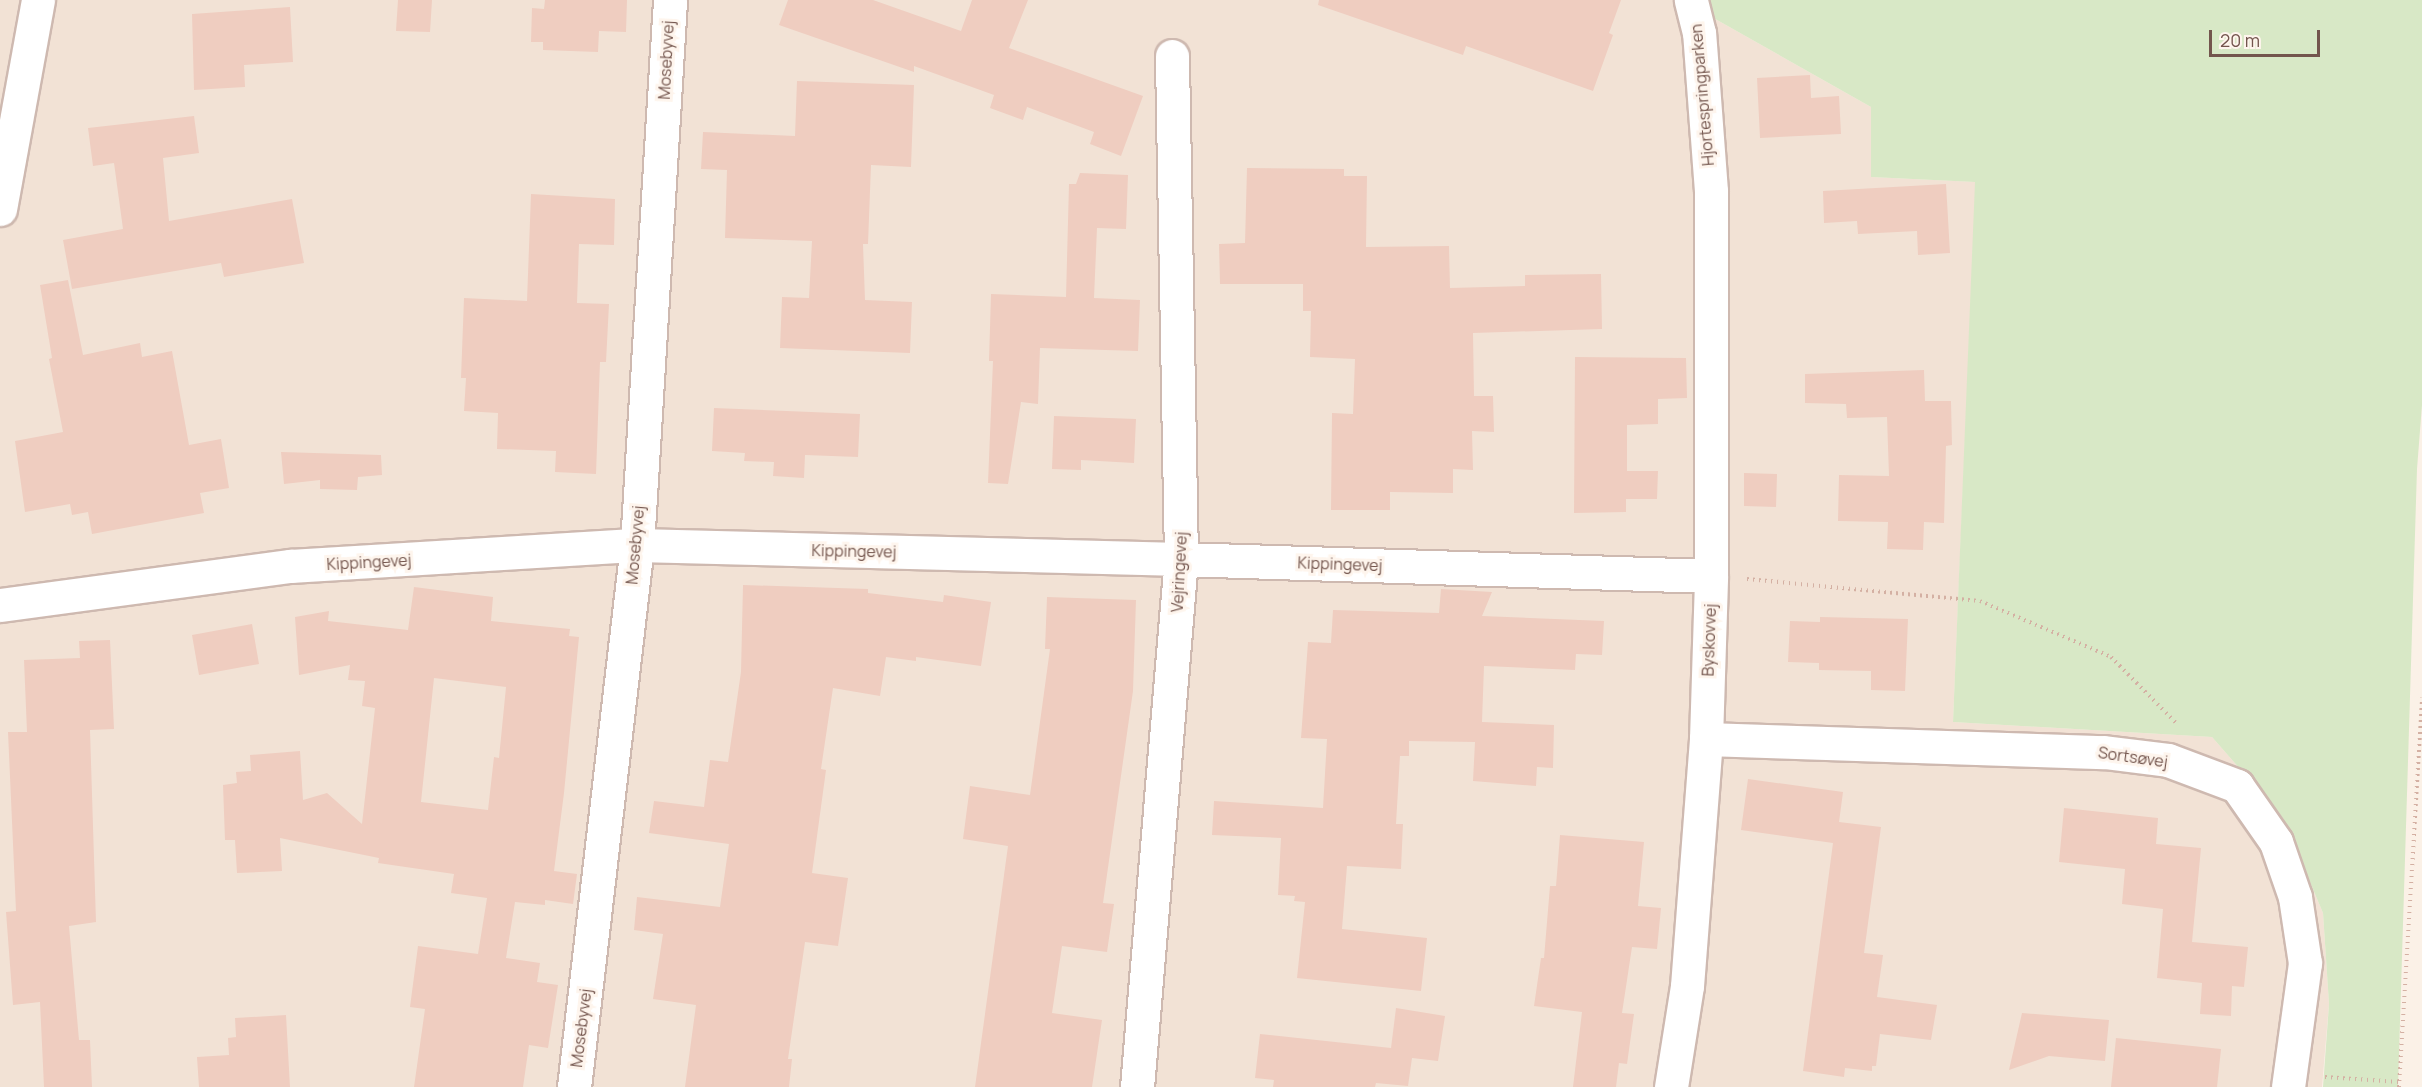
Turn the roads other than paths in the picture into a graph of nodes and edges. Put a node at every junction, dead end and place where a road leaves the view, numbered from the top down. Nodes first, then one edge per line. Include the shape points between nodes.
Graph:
1 (38, 0) edge
2 (670, 0) edge
3 (1691, 0) edge
4 (1172, 56) dead end
5 (1711, 191) joint
6 (0, 208) edge
7 (637, 545) junction
8 (1181, 559) junction
9 (1711, 576) junction
10 (0, 605) edge
11 (1706, 739) junction
12 (2289, 1081) edge
13 (574, 1087) edge
14 (1137, 1087) edge
15 (1671, 1087) edge

1 - 6 street
2 - 7 street, Mosebyvej
3 - 5 street, Hjortespringparken via 1699,33
4 - 8 street, Vejringevej
5 - 9 street, Byskovvej
7 - 8 street, Kippingevej
7 - 10 street, Kippingevej via 290,566
7 - 13 street, Mosebyvej
8 - 9 street, Kippingevej
8 - 14 street, Vejringevej
9 - 11 street, Byskovvej
11 - 12 street, Sortsøvej via 2104,752 2168,760 2237,786 2276,842 2295,897 2305,963
11 - 15 street, Byskovvej via 1688,986

